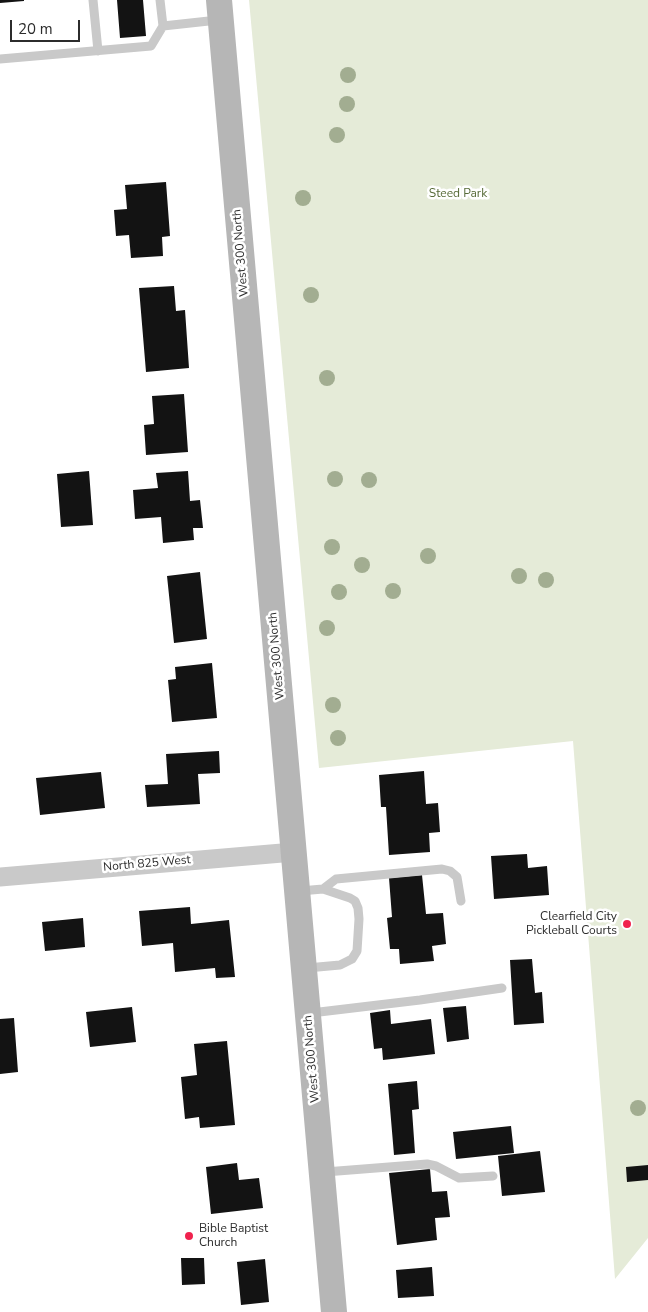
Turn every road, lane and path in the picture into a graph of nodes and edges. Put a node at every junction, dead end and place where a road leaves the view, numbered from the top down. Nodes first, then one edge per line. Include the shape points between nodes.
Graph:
1 (94, 0) edge
2 (160, 0) edge
3 (220, 10) edge
4 (163, 26) junction
5 (98, 50) junction
6 (0, 59) edge
7 (294, 852) junction
8 (0, 877) edge
9 (323, 889) junction
10 (298, 892) junction
11 (461, 901) dead end
12 (304, 969) junction
13 (502, 988) dead end
14 (308, 1014) junction
15 (322, 1172) junction
16 (494, 1176) dead end
17 (334, 1312) edge

1 - 5 lane
2 - 4 lane
3 - 4 lane
3 - 7 main road, West 300 North
4 - 5 lane via 151,46
5 - 6 lane
7 - 8 street, North 825 West
7 - 10 main road, West 300 North
9 - 10 lane
9 - 11 lane via 336,879 442,869 457,877
9 - 12 lane via 355,901 359,919 357,951 345,963
10 - 12 main road, West 300 North
12 - 14 main road, West 300 North
13 - 14 lane
14 - 15 main road, West 300 North
15 - 16 lane via 426,1164 459,1178
15 - 17 main road, West 300 North

